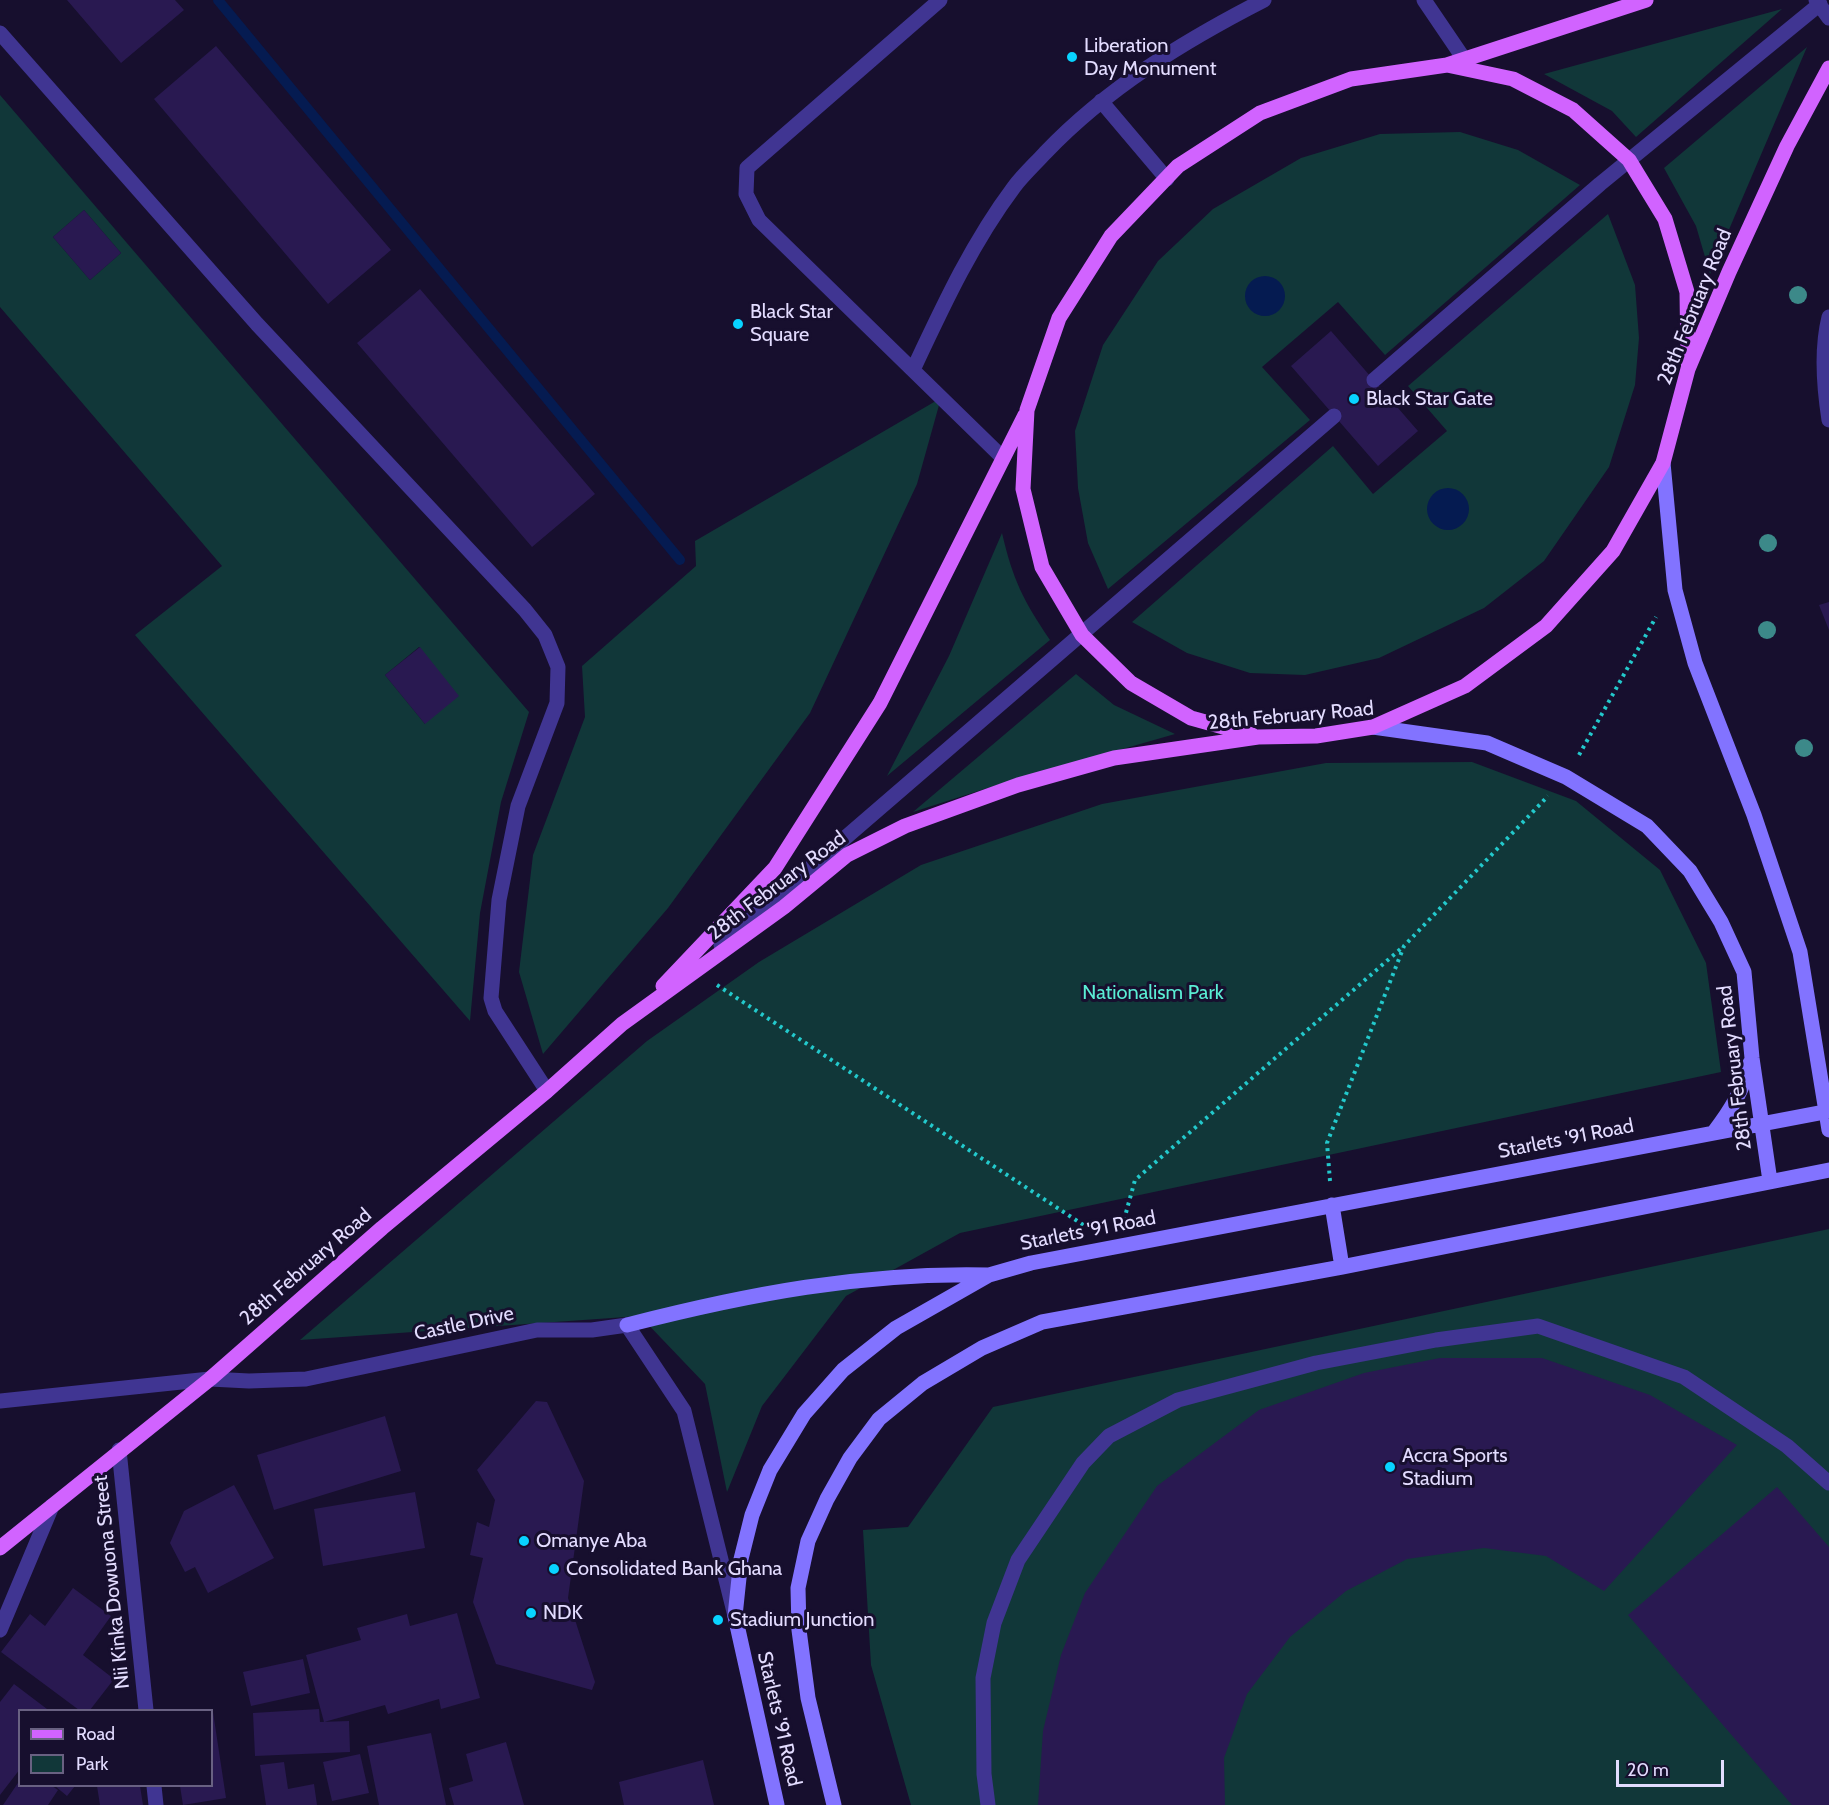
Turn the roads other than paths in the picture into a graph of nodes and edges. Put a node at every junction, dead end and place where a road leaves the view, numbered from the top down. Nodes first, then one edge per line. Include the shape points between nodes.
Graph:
1 (940, 0) edge
2 (1264, 0) edge
3 (1424, 0) edge
4 (1646, 0) edge
5 (1818, 2) edge
6 (1829, 18) edge
7 (0, 33) edge
8 (1464, 59) junction
9 (1447, 65) junction
10 (1829, 68) edge
11 (1101, 101) junction
12 (1629, 160) junction
13 (1167, 178) junction
14 (1829, 317) edge
15 (1688, 369) junction
16 (913, 370) junction
17 (1374, 380) dead end
18 (1027, 410) junction
19 (1334, 416) dead end
20 (1829, 420) edge
21 (1003, 458) junction
22 (1663, 463) junction
23 (1082, 635) junction
24 (1373, 727) junction
25 (1258, 737) junction
26 (637, 1012) junction
27 (1813, 1034) junction
28 (1752, 1058) junction
29 (1829, 1066) edge
30 (547, 1091) junction
31 (1827, 1111) edge
32 (1761, 1122) junction
33 (1829, 1130) edge
34 (1714, 1132) junction
35 (1829, 1170) edge
36 (1770, 1181) junction
37 (1332, 1205) junction
38 (1342, 1267) junction
39 (989, 1275) junction
40 (627, 1325) junction
41 (210, 1379) junction
42 (0, 1401) edge
43 (119, 1450) junction
44 (1829, 1483) edge
45 (52, 1506) junction
46 (0, 1548) edge
47 (735, 1616) junction
48 (0, 1630) edge
49 (146, 1709) edge
50 (154, 1787) edge
51 (156, 1805) edge
52 (777, 1805) edge
53 (834, 1805) edge
54 (988, 1805) edge

1 - 16 street via 747,168 747,195 759,220
2 - 11 street via 1184,44
3 - 8 street
4 - 8 main road
5 - 6 street
5 - 12 street
7 - 30 street via 257,324 544,635 558,667 557,703 518,806 499,900 491,987 495,1011
8 - 9 main road
9 - 12 main road via 1513,79 1573,110
9 - 13 main road via 1351,79 1260,113 1178,166
10 - 15 main road, 28th February Road via 1787,146
11 - 13 street
11 - 16 street via 1075,122 1015,185 964,262
12 - 15 main road via 1665,219 1687,292
12 - 17 street
13 - 18 main road via 1111,236 1059,318
14 - 20 street via 1825,396
15 - 22 main road, 28th February Road
16 - 21 street
18 - 21 main road, 28th February Road
18 - 23 main road via 1023,489 1031,522 1042,567
19 - 23 street
21 - 26 main road, 28th February Road via 880,703 775,868
22 - 24 main road via 1613,551 1546,626 1465,686
22 - 27 main road, 28th February Road via 1675,590 1695,663 1754,815 1797,942
23 - 25 main road via 1131,683 1191,718
23 - 26 street via 694,969
24 - 25 main road, 28th February Road via 1316,736
24 - 28 main road, 28th February Road via 1487,743 1566,777 1647,826 1690,871 1721,922 1744,972
25 - 26 main road, 28th February Road via 1114,758 1018,785 905,826 847,855 784,907
26 - 30 main road, 28th February Road
27 - 29 main road
27 - 31 main road, 28th February Road
28 - 32 main road, 28th February Road
28 - 34 main road via 1744,1085
30 - 41 main road, 28th February Road via 382,1228
31 - 32 main road, Starlets '91 Road
31 - 33 main road, 28th February Road
32 - 34 main road, Starlets '91 Road
32 - 36 main road, 28th February Road
34 - 37 main road, Starlets '91 Road
35 - 36 main road, Starlets '91 Road
36 - 38 main road, Starlets '91 Road
37 - 38 main road
37 - 39 main road, Starlets '91 Road via 1031,1263
38 - 53 main road, Starlets '91 Road via 1042,1322 982,1348 923,1383 879,1419 827,1498 808,1541 798,1588 808,1698
39 - 40 main road via 861,1278 724,1301
39 - 47 main road, Starlets '91 Road via 896,1328 843,1370 804,1414 770,1470 752,1515 741,1559
40 - 41 street, Castle Drive via 592,1330 537,1330 306,1379
40 - 47 street via 684,1411
41 - 42 street, Castle Drive
41 - 43 main road, 28th February Road
43 - 45 main road, 28th February Road
43 - 49 street, Nii Kinka Dowuona Street
44 - 54 street via 1787,1446 1683,1377 1538,1326 1316,1363 1178,1400 1109,1437 1083,1462 1018,1560 994,1623 983,1678
45 - 46 main road, 28th February Road
45 - 48 street
47 - 52 main road, Starlets '91 Road
50 - 51 street

